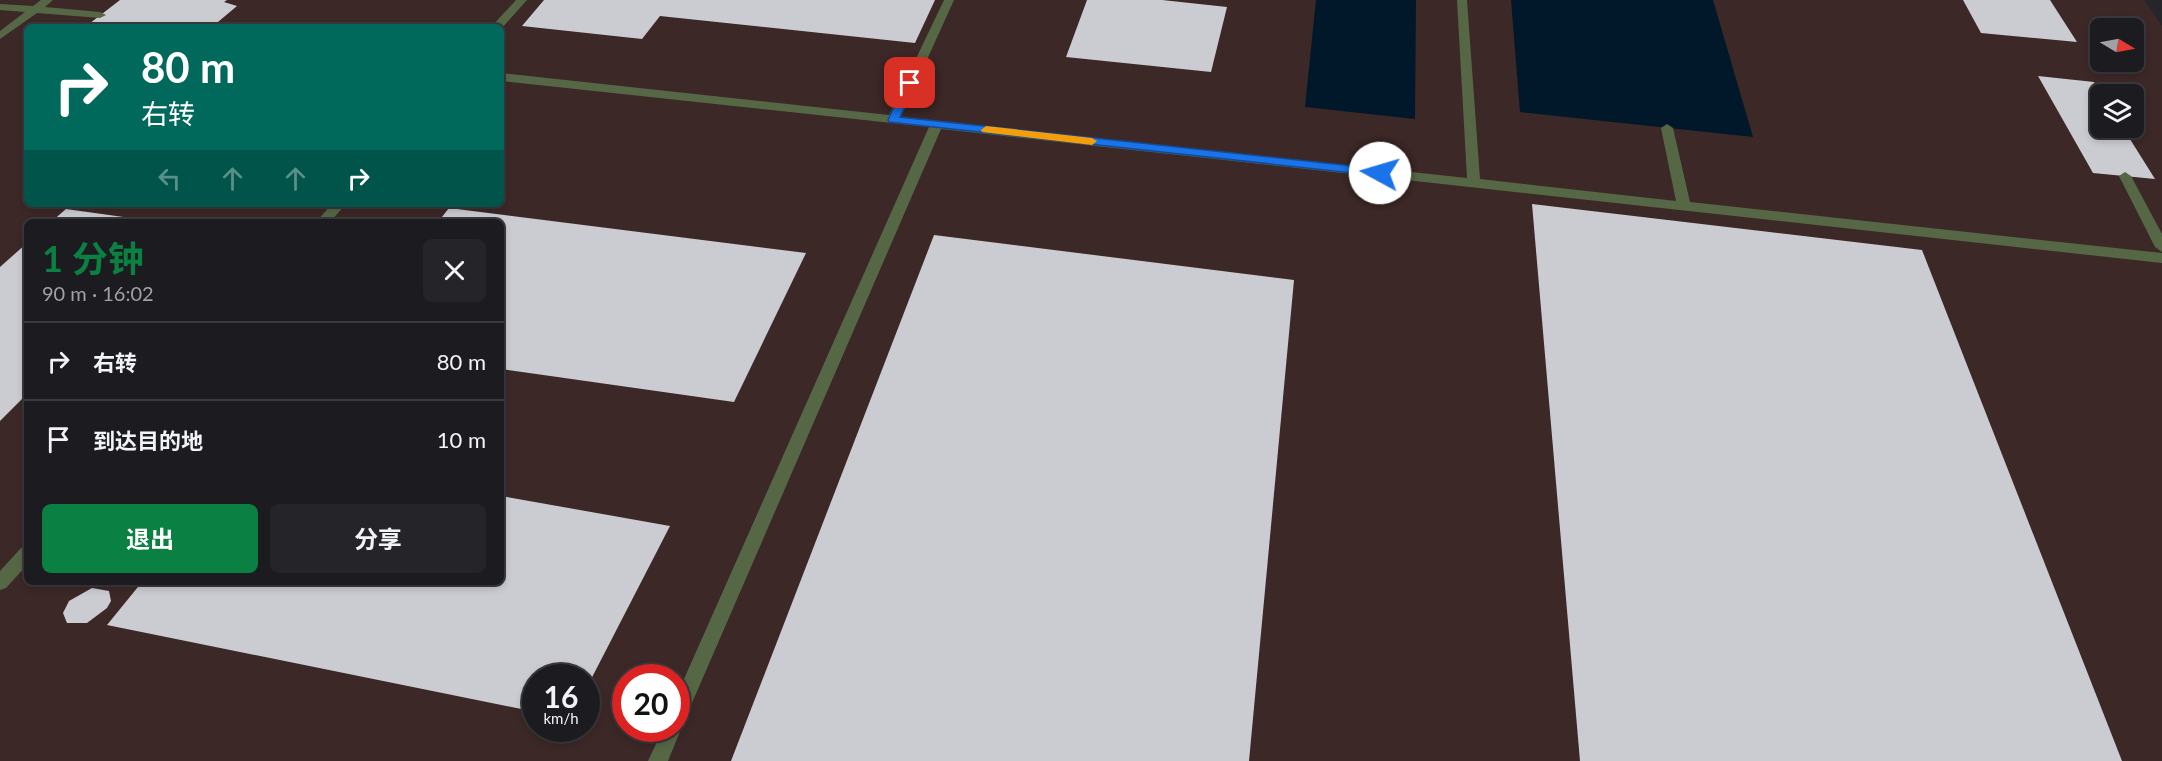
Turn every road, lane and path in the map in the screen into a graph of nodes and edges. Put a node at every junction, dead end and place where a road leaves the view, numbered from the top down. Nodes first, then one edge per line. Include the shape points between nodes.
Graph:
1 (48, 0) edge
2 (522, 0) edge
3 (1462, 0) edge
4 (947, 4) edge
5 (0, 7) edge
6 (931, 7) dead end
7 (35, 10) junction
8 (100, 15) dead end
9 (500, 24) edge
10 (0, 36) edge
11 (504, 77) edge
12 (893, 120) junction
13 (937, 124) junction
14 (1667, 128) dead end
15 (2125, 176) dead end
16 (1474, 183) junction
17 (1684, 206) junction
18 (336, 207) edge
19 (326, 219) edge
20 (2162, 247) edge
21 (2162, 258) edge
22 (24, 556) edge
23 (0, 584) edge
24 (690, 687) edge
25 (666, 742) edge
26 (658, 761) edge

1 - 7 lane
2 - 9 lane
3 - 16 lane
4 - 6 lane
4 - 12 lane
5 - 7 lane
7 - 8 lane
7 - 10 lane
11 - 12 lane
12 - 13 lane
13 - 16 lane
13 - 24 lane
14 - 17 lane
15 - 20 lane
16 - 17 lane
17 - 21 lane
18 - 19 lane
22 - 23 lane
25 - 26 lane

